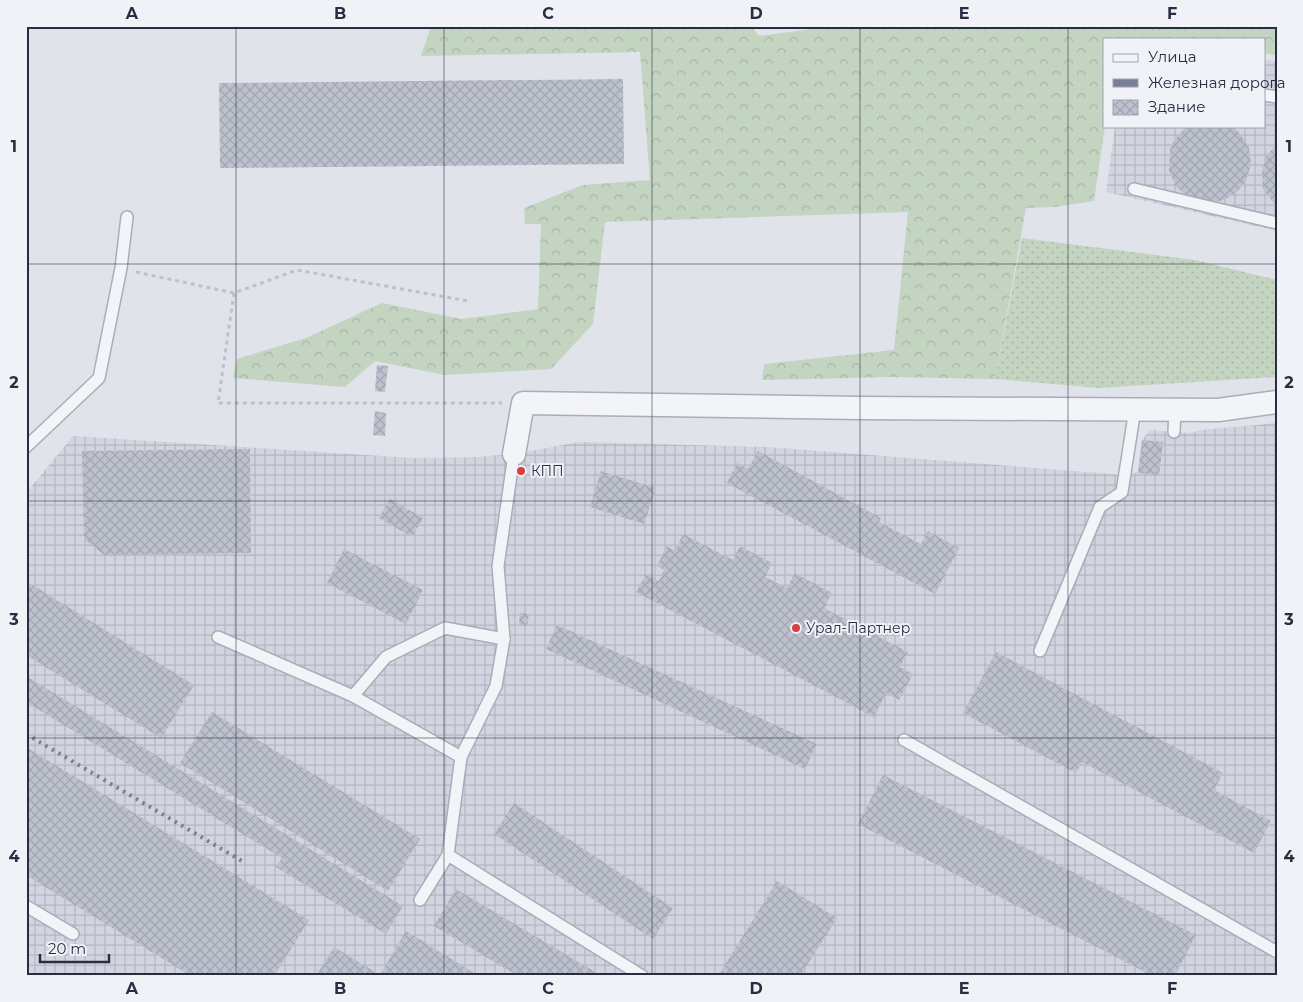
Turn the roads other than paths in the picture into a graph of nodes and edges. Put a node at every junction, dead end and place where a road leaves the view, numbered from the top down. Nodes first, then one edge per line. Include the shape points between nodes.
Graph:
1 (1134, 189) dead end
2 (127, 217) dead end
3 (1277, 224) edge
4 (1277, 402) edge
5 (1135, 410) junction
6 (1175, 410) junction
7 (1174, 432) dead end
8 (26, 447) edge
9 (514, 454) joint
10 (218, 637) dead end
11 (504, 639) junction
12 (1040, 651) dead end
13 (353, 696) junction
14 (904, 740) dead end
15 (461, 757) junction
16 (448, 855) junction
17 (420, 900) dead end
18 (26, 906) edge
19 (73, 934) dead end
20 (1277, 952) edge
21 (642, 976) edge

1 - 3 lane
2 - 8 lane via 121,268 99,378
4 - 6 street via 1218,410
5 - 6 street
5 - 9 street via 523,403
5 - 12 lane via 1122,492 1100,507
6 - 7 lane
9 - 11 lane via 498,566
10 - 13 lane
11 - 13 lane via 445,628 386,657
11 - 15 lane via 496,686
13 - 15 lane
14 - 20 lane
15 - 16 lane
16 - 17 lane
16 - 21 lane
18 - 19 lane

